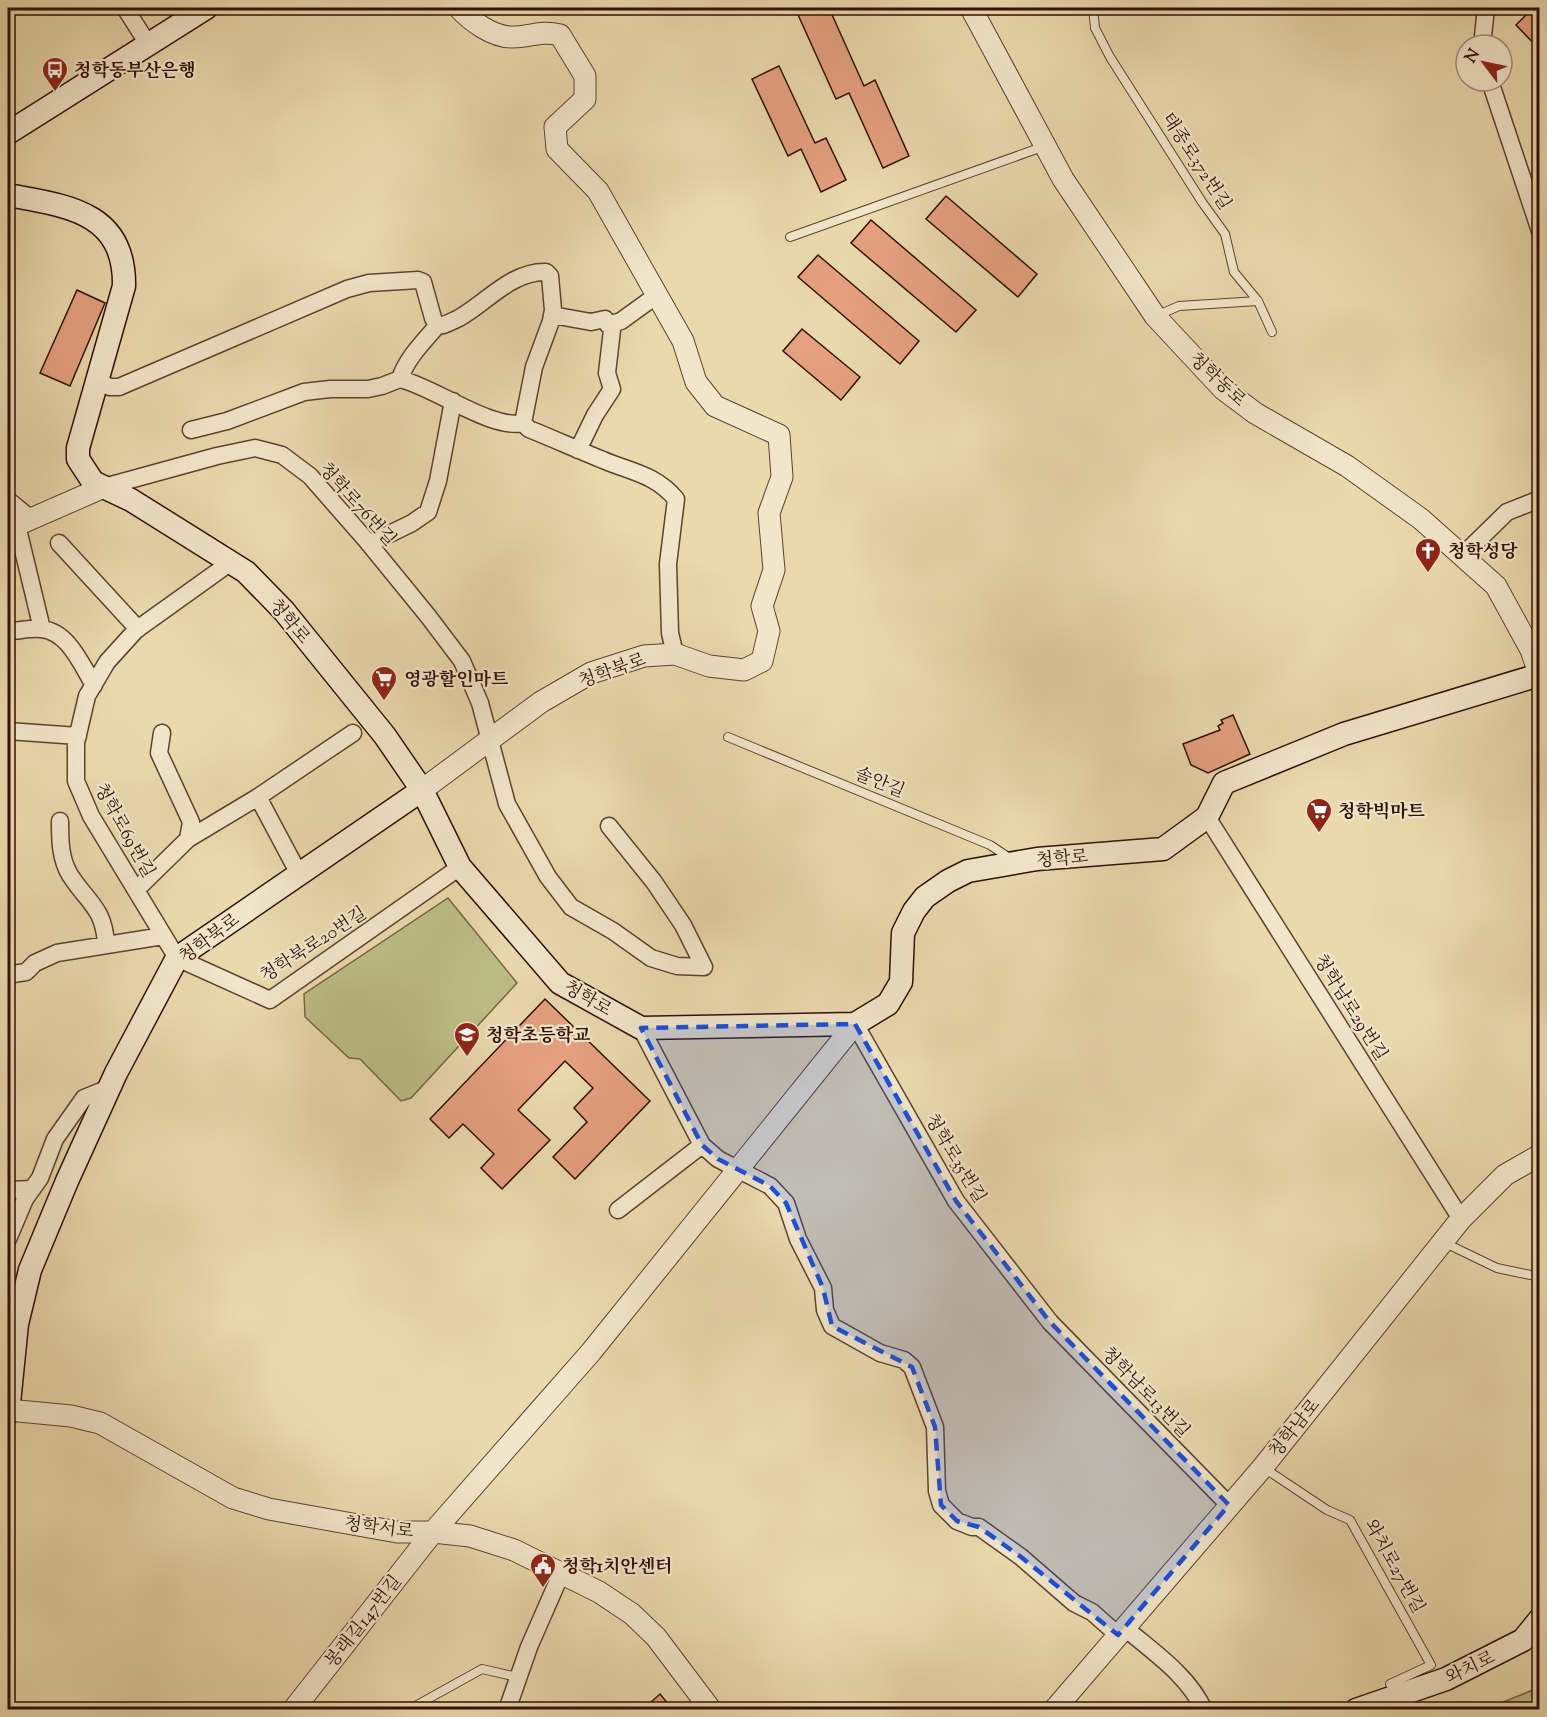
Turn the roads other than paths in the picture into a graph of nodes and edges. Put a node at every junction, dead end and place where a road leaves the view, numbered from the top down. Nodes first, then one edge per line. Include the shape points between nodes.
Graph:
1 (125, 8) edge
2 (206, 8) edge
3 (459, 8) edge
4 (971, 8) edge
5 (1093, 8) edge
6 (1486, 8) edge
7 (1483, 33) edge
8 (148, 44) junction
9 (1494, 93) edge
10 (8, 133) edge
11 (1045, 145) junction
12 (8, 195) edge
13 (1539, 227) edge
14 (790, 237) dead end
15 (657, 295) junction
16 (1258, 302) junction
17 (552, 315) junction
18 (1155, 316) junction
19 (608, 325) junction
20 (437, 326) junction
21 (1272, 332) dead end
22 (400, 379) junction
23 (97, 381) junction
24 (453, 401) junction
25 (523, 423) junction
26 (191, 430) dead end
27 (578, 450) junction
28 (104, 487) junction
29 (1539, 499) edge
30 (8, 500) edge
31 (18, 524) edge
32 (59, 543) dead end
33 (369, 544) junction
34 (1462, 556) junction
35 (231, 562) junction
36 (42, 629) junction
37 (138, 629) junction
38 (8, 631) edge
39 (675, 654) junction
40 (1539, 676) edge
41 (94, 685) junction
42 (8, 731) edge
43 (162, 733) dead end
44 (353, 733) dead end
45 (78, 736) junction
46 (728, 737) dead end
47 (489, 740) junction
48 (422, 790) junction
49 (258, 797) junction
50 (1207, 817) junction
51 (60, 821) dead end
52 (609, 826) dead end
53 (188, 839) junction
54 (1016, 863) junction
55 (460, 867) junction
56 (299, 874) junction
57 (136, 890) junction
58 (163, 936) junction
59 (106, 944) junction
60 (177, 958) junction
61 (13, 974) dead end
62 (855, 1024) junction
63 (641, 1028) junction
64 (110, 1088) junction
65 (702, 1145) junction
66 (1539, 1155) edge
67 (739, 1169) junction
68 (32, 1189) junction
69 (8, 1190) edge
70 (618, 1210) dead end
71 (1461, 1219) junction
72 (8, 1239) edge
73 (1443, 1242) junction
74 (1539, 1277) edge
75 (1036, 1304) joint
76 (8, 1411) edge
77 (1263, 1467) junction
78 (1229, 1505) junction
79 (433, 1532) junction
80 (561, 1574) junction
81 (1539, 1619) edge
82 (1121, 1631) junction
83 (517, 1677) junction
84 (1397, 1697) junction
85 (293, 1710) edge
86 (408, 1710) edge
87 (507, 1710) edge
88 (711, 1710) edge
89 (1054, 1710) edge
90 (1204, 1710) edge
91 (1356, 1710) edge

1 - 8 street
2 - 8 main road
3 - 15 street, 청학북로 via 493,34 560,35 585,76 585,99 555,128 557,149 598,191
4 - 11 street, 청학동로
5 - 16 lane, 태종로372번길 via 1095,28 1110,57 1225,234 1234,272
6 - 7 street
8 - 10 main road
9 - 13 street
11 - 14 lane
11 - 18 street, 청학동로 via 1063,179
12 - 23 main road, 청학로 via 83,213 113,236 124,270 124,286
15 - 19 street via 621,321
15 - 39 street, 청학북로 via 683,341 696,382 715,406 779,435 782,477 769,513 774,570 762,606 769,631 762,661 744,670 709,666
16 - 18 lane via 1179,306
16 - 21 lane, 태종로372번길
17 - 19 street via 591,322 604,319
17 - 20 street via 550,274 540,272 522,276 463,315
17 - 25 street via 534,367
18 - 34 street, 청학동로 via 1223,388 1255,413 1347,466 1421,519
19 - 27 street via 612,330 608,373 612,389
20 - 22 street via 420,345
20 - 23 street via 423,282 369,284 347,289 120,387
22 - 24 street
22 - 26 street via 368,389 304,392
23 - 28 main road, 청학로 via 78,459 93,482
24 - 25 street via 492,418 515,425
24 - 33 street via 428,512
25 - 27 street
27 - 39 street via 648,477 676,499 668,564 670,633
28 - 31 street
28 - 33 street, 청학로76번길 via 255,448 282,455 310,476
28 - 35 main road, 청학로
29 - 34 street via 1507,512
30 - 31 street
31 - 36 street
32 - 37 street
33 - 47 street, 청학로76번길 via 462,661 480,704
34 - 40 street, 청학동로 via 1496,586 1531,650
35 - 37 street, 청학로69번길
35 - 48 main road, 청학로 via 284,611 385,736
36 - 38 street
36 - 41 street via 57,634 69,645
37 - 41 street, 청학로69번길 via 107,662
39 - 47 street, 청학북로 via 644,656 591,673 541,702
40 - 50 main road, 청학로 via 1344,734 1224,783
41 - 45 street, 청학로69번길 via 87,696
42 - 45 street
43 - 53 street via 159,753 191,822
44 - 49 street
45 - 57 street, 청학로69번길 via 76,781 91,816
46 - 54 lane, 솔안길 via 990,845
47 - 48 street, 청학북로
47 - 52 street, 청학로76번길 via 507,804 548,878 571,907 651,958 704,968 683,925
48 - 55 main road, 청학로
48 - 56 main road, 청학북로
49 - 53 street
49 - 56 street
50 - 54 main road, 청학로 via 1163,849
50 - 71 street, 청학남로29번길
51 - 59 street via 60,844 69,874 100,915
53 - 57 street
54 - 62 main road, 청학로 via 968,871 925,897 903,933 901,982 888,1004
55 - 60 street, 청학북로20번길 via 270,1000
55 - 63 main road, 청학로 via 560,983
56 - 60 main road, 청학북로
57 - 58 street, 청학로69번길
58 - 59 street
58 - 60 street, 청학로69번길
59 - 61 street via 57,954 35,963 26,972
60 - 64 main road, 청학북로
62 - 63 main road
62 - 67 street, 봉래길147번길
62 - 75 street, 청학로35번길 via 956,1201
63 - 65 street
64 - 68 street via 84,1098 55,1139
64 - 76 main road, 청학북로 via 30,1270 17,1324
65 - 67 street via 718,1159
65 - 70 street
66 - 71 street, 청학남로 via 1505,1175
67 - 79 street, 봉래길147번길 via 591,1352
67 - 82 street via 770,1186 786,1203 798,1239 823,1288 825,1310 832,1326 912,1366 935,1426 941,1505 957,1521 979,1527 1021,1557 1074,1603
68 - 69 street
68 - 72 street
71 - 73 street, 청학남로
73 - 74 lane via 1497,1268
73 - 77 street, 청학남로
75 - 78 street, 청학남로13번길
76 - 79 street, 청학서로 via 71,1416 100,1423 233,1498 269,1509 397,1532
77 - 78 street, 청학남로
77 - 84 lane, 와치로27번길 via 1327,1510 1350,1520 1431,1665 1390,1684
78 - 82 street, 청학남로
79 - 80 street, 청학서로 via 470,1536 514,1550
79 - 85 street, 봉래길147번길
80 - 83 street
80 - 88 street, 청학서로 via 632,1614 656,1637
81 - 84 main road, 와치로 via 1523,1640 1446,1679
82 - 89 street, 청학남로
82 - 90 street via 1178,1674 1197,1694
83 - 86 lane via 482,1669
83 - 87 street
84 - 91 main road, 와치로

